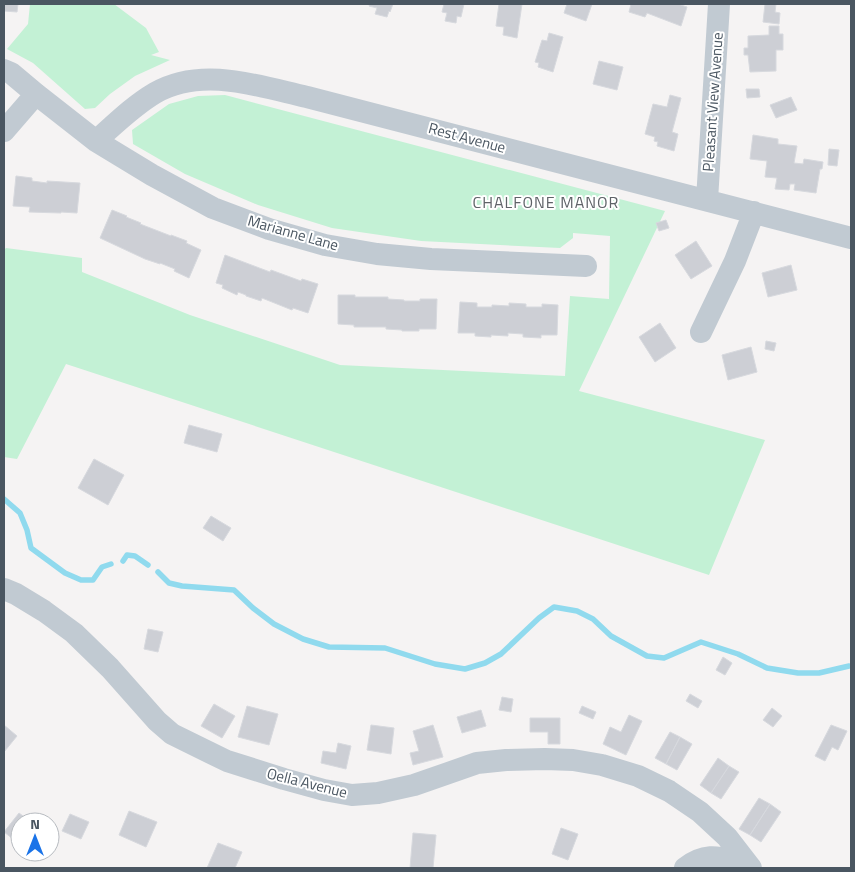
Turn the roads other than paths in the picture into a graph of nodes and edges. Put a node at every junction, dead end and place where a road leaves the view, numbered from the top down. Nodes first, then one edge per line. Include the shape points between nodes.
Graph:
1 (719, 4) edge
2 (4, 70) edge
3 (36, 94) junction
4 (4, 131) edge
5 (96, 141) junction
6 (707, 200) junction
7 (754, 212) junction
8 (851, 238) edge
9 (586, 266) dead end
10 (702, 332) dead end
11 (4, 590) edge
12 (748, 866) edge
13 (685, 868) edge

1 - 6 street, Pleasant View Avenue
2 - 3 street, Marianne Lane
3 - 4 street
3 - 5 street, Marianne Lane
5 - 6 street, Rest Avenue via 134,106 156,92 201,79 224,80 307,96
5 - 9 street, Marianne Lane via 213,208 325,245 422,258
6 - 7 street, Rest Avenue
7 - 8 street, Rest Avenue
7 - 10 street
11 - 12 street, Oella Avenue via 44,611 74,633 172,734 227,761 324,790 352,795 414,785 477,763 545,759 602,765 638,776 677,796 727,837
12 - 13 street via 705,857

